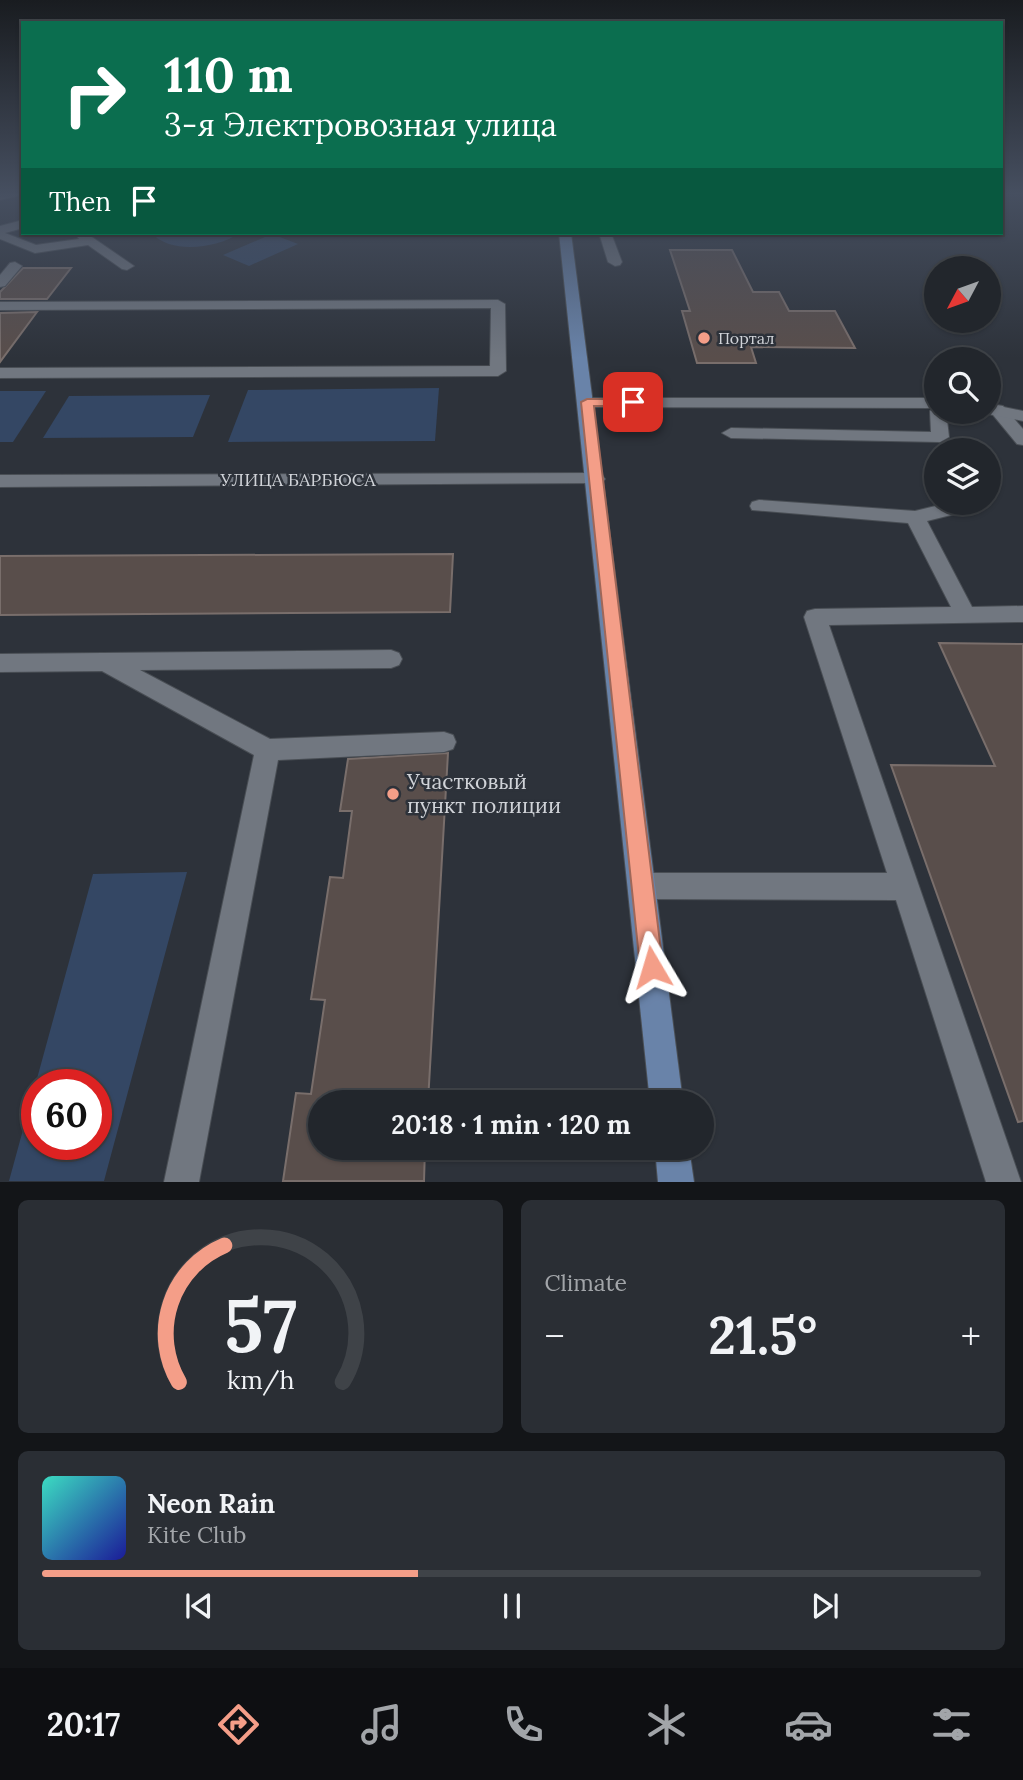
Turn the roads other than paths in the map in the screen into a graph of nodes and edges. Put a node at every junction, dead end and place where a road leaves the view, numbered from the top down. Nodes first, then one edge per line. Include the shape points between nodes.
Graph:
1 (101, 248) edge
2 (567, 248) edge
3 (610, 248) edge
4 (615, 262) dead end
5 (15, 266) dead end
6 (127, 266) dead end
7 (0, 284) edge
8 (0, 306) edge
9 (0, 373) edge
10 (587, 402) junction
11 (924, 402) edge
12 (1001, 411) edge
13 (1023, 416) edge
14 (1001, 417) edge
15 (939, 424) edge
16 (731, 433) dead end
17 (1023, 440) edge
18 (596, 479) junction
19 (0, 481) edge
20 (759, 506) dead end
21 (924, 515) edge
22 (915, 517) junction
23 (1023, 614) edge
24 (966, 615) junction
25 (391, 659) dead end
26 (103, 661) junction
27 (0, 663) edge
28 (444, 742) dead end
29 (267, 750) junction
30 (642, 886) junction
31 (906, 887) junction
32 (666, 1090) edge
33 (673, 1160) edge
34 (181, 1181) edge
35 (676, 1181) edge
36 (1004, 1181) edge

1 - 6 street
2 - 10 main road
3 - 4 street
5 - 7 street
8 - 9 street via 498,304 498,371
10 - 11 street
10 - 18 main road
12 - 13 street
14 - 17 street
15 - 16 street via 940,437
18 - 19 street, УЛИЦА БАРБЮСА
18 - 30 main road
20 - 22 street
21 - 22 street
22 - 24 street
23 - 24 street
24 - 31 street via 816,617
25 - 26 street
26 - 27 street
26 - 29 street
28 - 29 street
29 - 34 street
30 - 31 street
30 - 32 main road
31 - 36 street
33 - 35 main road

